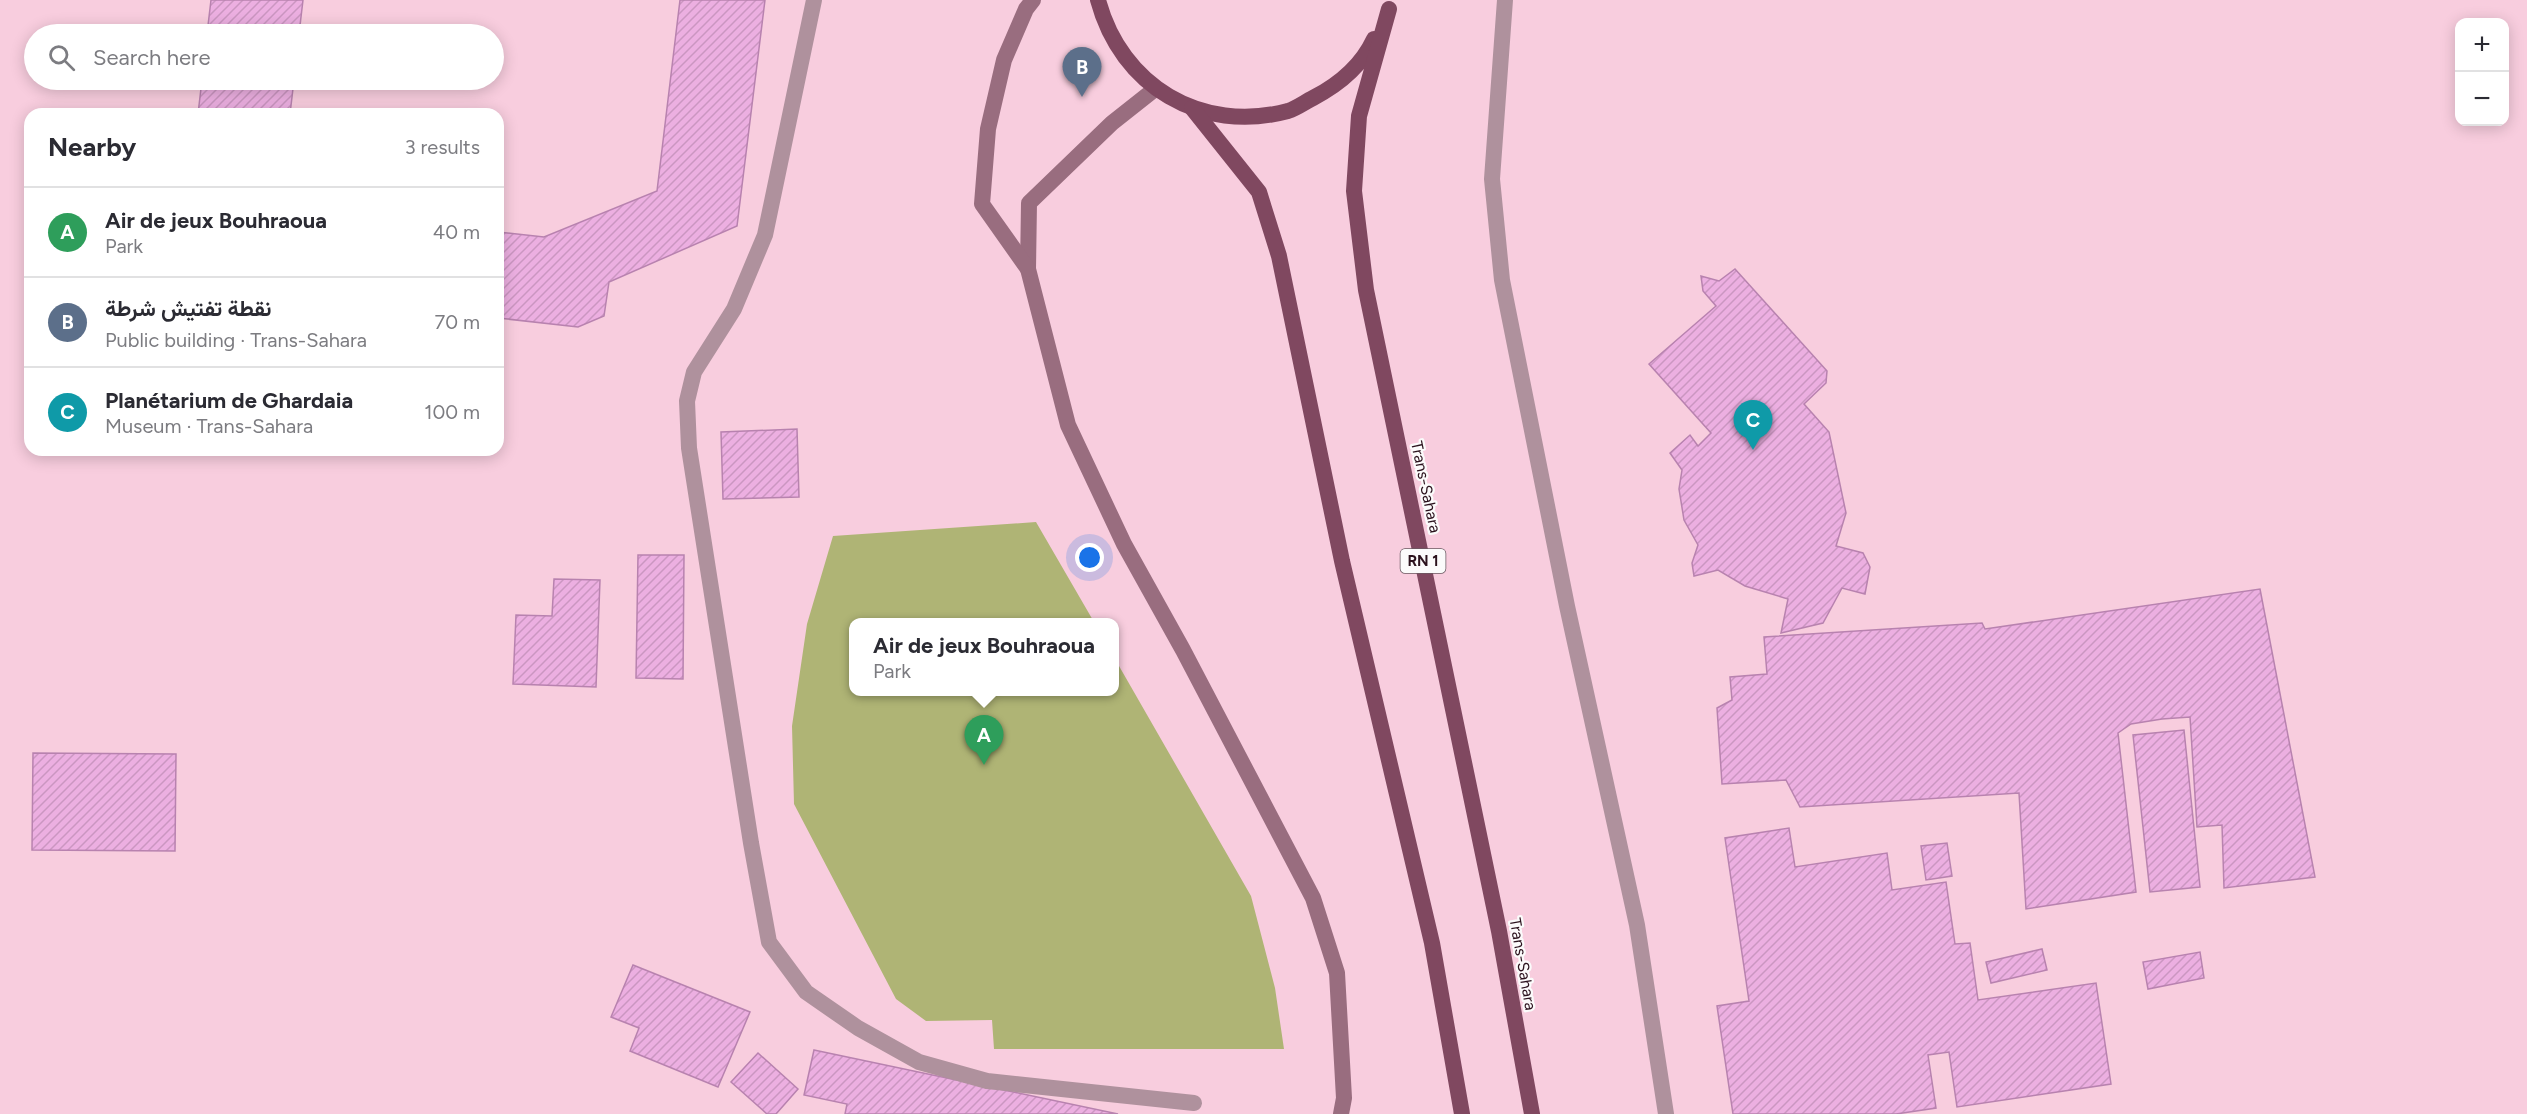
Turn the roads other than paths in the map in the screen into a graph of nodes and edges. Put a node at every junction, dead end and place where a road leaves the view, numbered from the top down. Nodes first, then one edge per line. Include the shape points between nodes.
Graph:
1 (814, 0) edge
2 (1033, 0) edge
3 (1098, 0) edge
4 (1505, 0) edge
5 (1390, 4) edge
6 (1155, 89) junction
7 (1192, 108) junction
8 (1028, 269) junction
9 (1194, 1103) dead end
10 (1341, 1114) edge
11 (1462, 1114) edge
12 (1532, 1114) edge
13 (1666, 1114) edge

1 - 9 street via 765,235 734,309 694,372 687,401 689,448 769,942 806,992 858,1028 919,1062 987,1081
2 - 8 main road via 1004,60 988,129 982,204
3 - 6 highway via 1104,24 1125,60
4 - 13 street via 1492,179 1502,280 1567,606 1637,925
5 - 7 highway via 1368,53 1333,88 1289,111 1241,117
5 - 12 highway, Trans-Sahara / RN 1 via 1359,116 1354,191 1366,290 1497,920
6 - 7 highway
6 - 8 main road via 1080,152 1029,203
7 - 11 highway via 1259,192 1279,256 1342,561 1431,943
8 - 10 main road via 1068,425 1124,544 1313,898 1337,973 1344,1098

